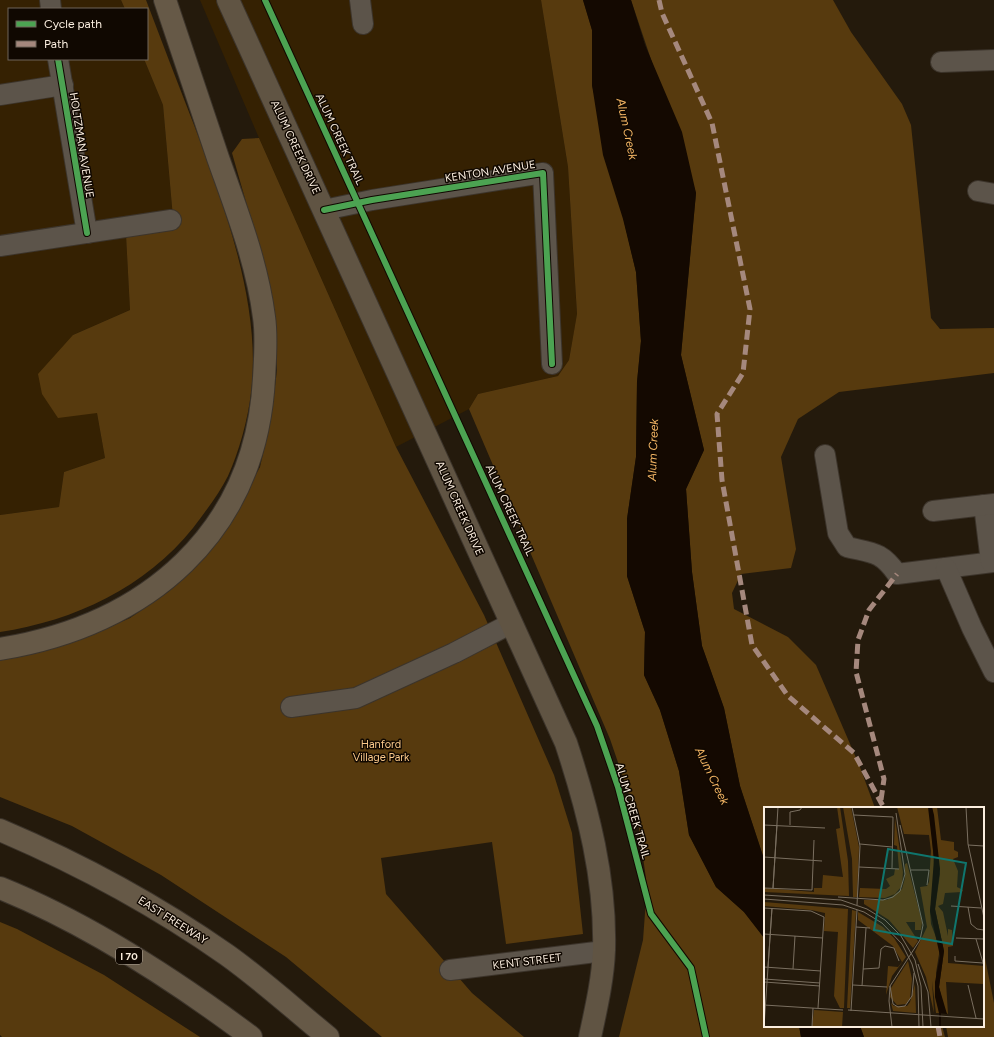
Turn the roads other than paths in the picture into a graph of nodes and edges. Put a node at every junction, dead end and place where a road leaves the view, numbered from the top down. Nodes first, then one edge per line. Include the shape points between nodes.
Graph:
1 (165, 0) edge
2 (228, 0) edge
3 (360, 0) edge
4 (363, 24) dead end
5 (58, 60) edge
6 (994, 60) edge
7 (941, 62) dead end
8 (63, 85) junction
9 (0, 95) edge
10 (324, 210) junction
11 (171, 220) dead end
12 (87, 234) junction
13 (0, 246) edge
14 (552, 364) dead end
15 (825, 455) dead end
16 (989, 504) edge
17 (933, 511) dead end
18 (992, 562) edge
19 (946, 568) junction
20 (512, 623) junction
21 (0, 649) edge
22 (994, 672) edge
23 (291, 707) dead end
24 (0, 830) edge
25 (0, 888) edge
26 (604, 951) junction
27 (450, 970) dead end
28 (251, 1037) edge
29 (328, 1037) edge
30 (590, 1037) edge

1 - 21 highway via 241,223 255,270 265,318 263,404 253,450 235,495 210,535 183,565 159,586 88,625 43,640
2 - 10 main road, ALUM CREEK DRIVE
3 - 4 street
5 - 8 street, HOLTZMAN AVENUE
6 - 7 street
8 - 9 street
8 - 12 street, HOLTZMAN AVENUE
10 - 14 street, KENTON AVENUE via 543,173
10 - 20 main road, ALUM CREEK DRIVE
11 - 12 street
12 - 13 street
15 - 19 street via 838,533 846,548 877,554 888,561 897,574
16 - 17 street
16 - 18 street
18 - 19 street
19 - 22 street
20 - 23 street via 356,698
20 - 26 main road, ALUM CREEK DRIVE via 566,743 590,820 602,898
24 - 29 highway, EAST FREEWAY via 75,864 171,917 229,956
25 - 28 highway, I 70 via 86,929 201,999
26 - 27 street, KENT STREET
26 - 30 main road, ALUM CREEK DRIVE

